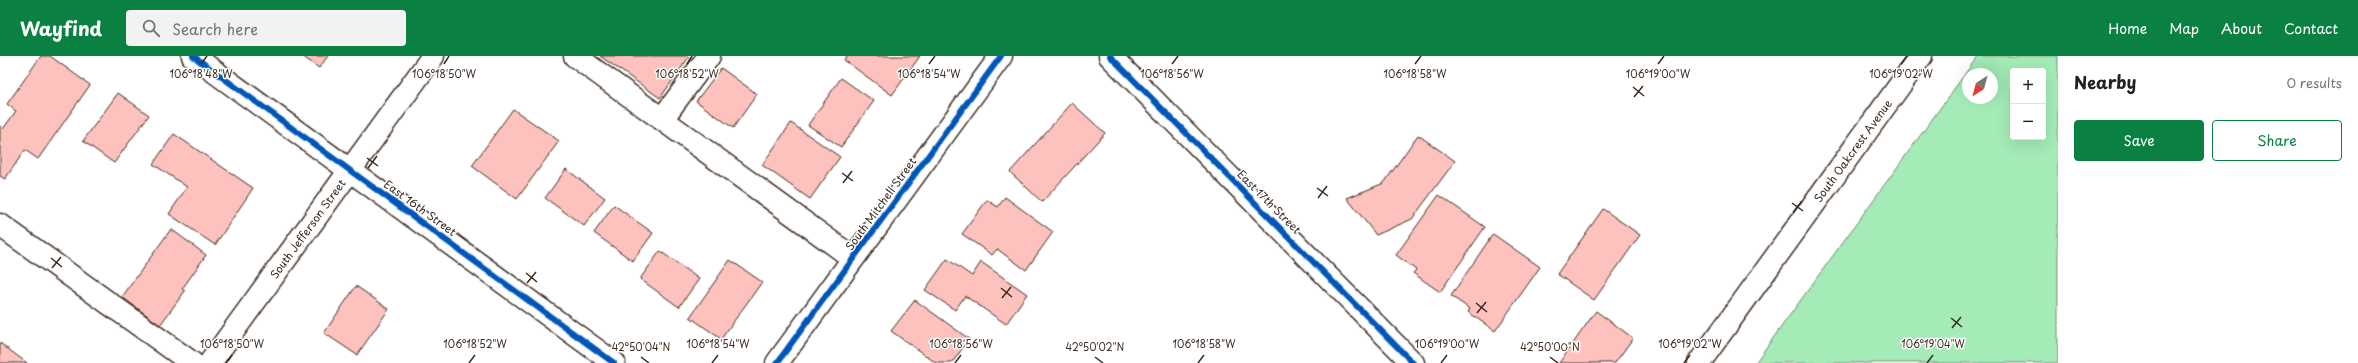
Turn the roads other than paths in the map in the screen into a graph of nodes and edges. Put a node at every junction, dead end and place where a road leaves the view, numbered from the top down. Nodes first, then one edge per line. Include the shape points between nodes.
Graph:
1 (193, 56) edge
2 (433, 56) edge
3 (575, 56) edge
4 (709, 56) edge
5 (1001, 56) edge
6 (1110, 56) edge
7 (1921, 56) edge
8 (662, 119) junction
9 (351, 170) junction
10 (0, 225) edge
11 (853, 258) junction
12 (192, 363) edge
13 (210, 363) edge
14 (614, 363) edge
15 (777, 363) edge
16 (1413, 363) edge
17 (1699, 363) edge

1 - 9 street, East 16th Street
2 - 9 street, South Jefferson Street
3 - 8 street
4 - 8 street
5 - 11 street, South Mitchell Street
6 - 16 street, East 17th Street
7 - 17 street, South Oakcrest Avenue
8 - 11 street
9 - 13 street, South Jefferson Street
9 - 14 street, East 16th Street
10 - 12 street
11 - 15 street, South Mitchell Street

